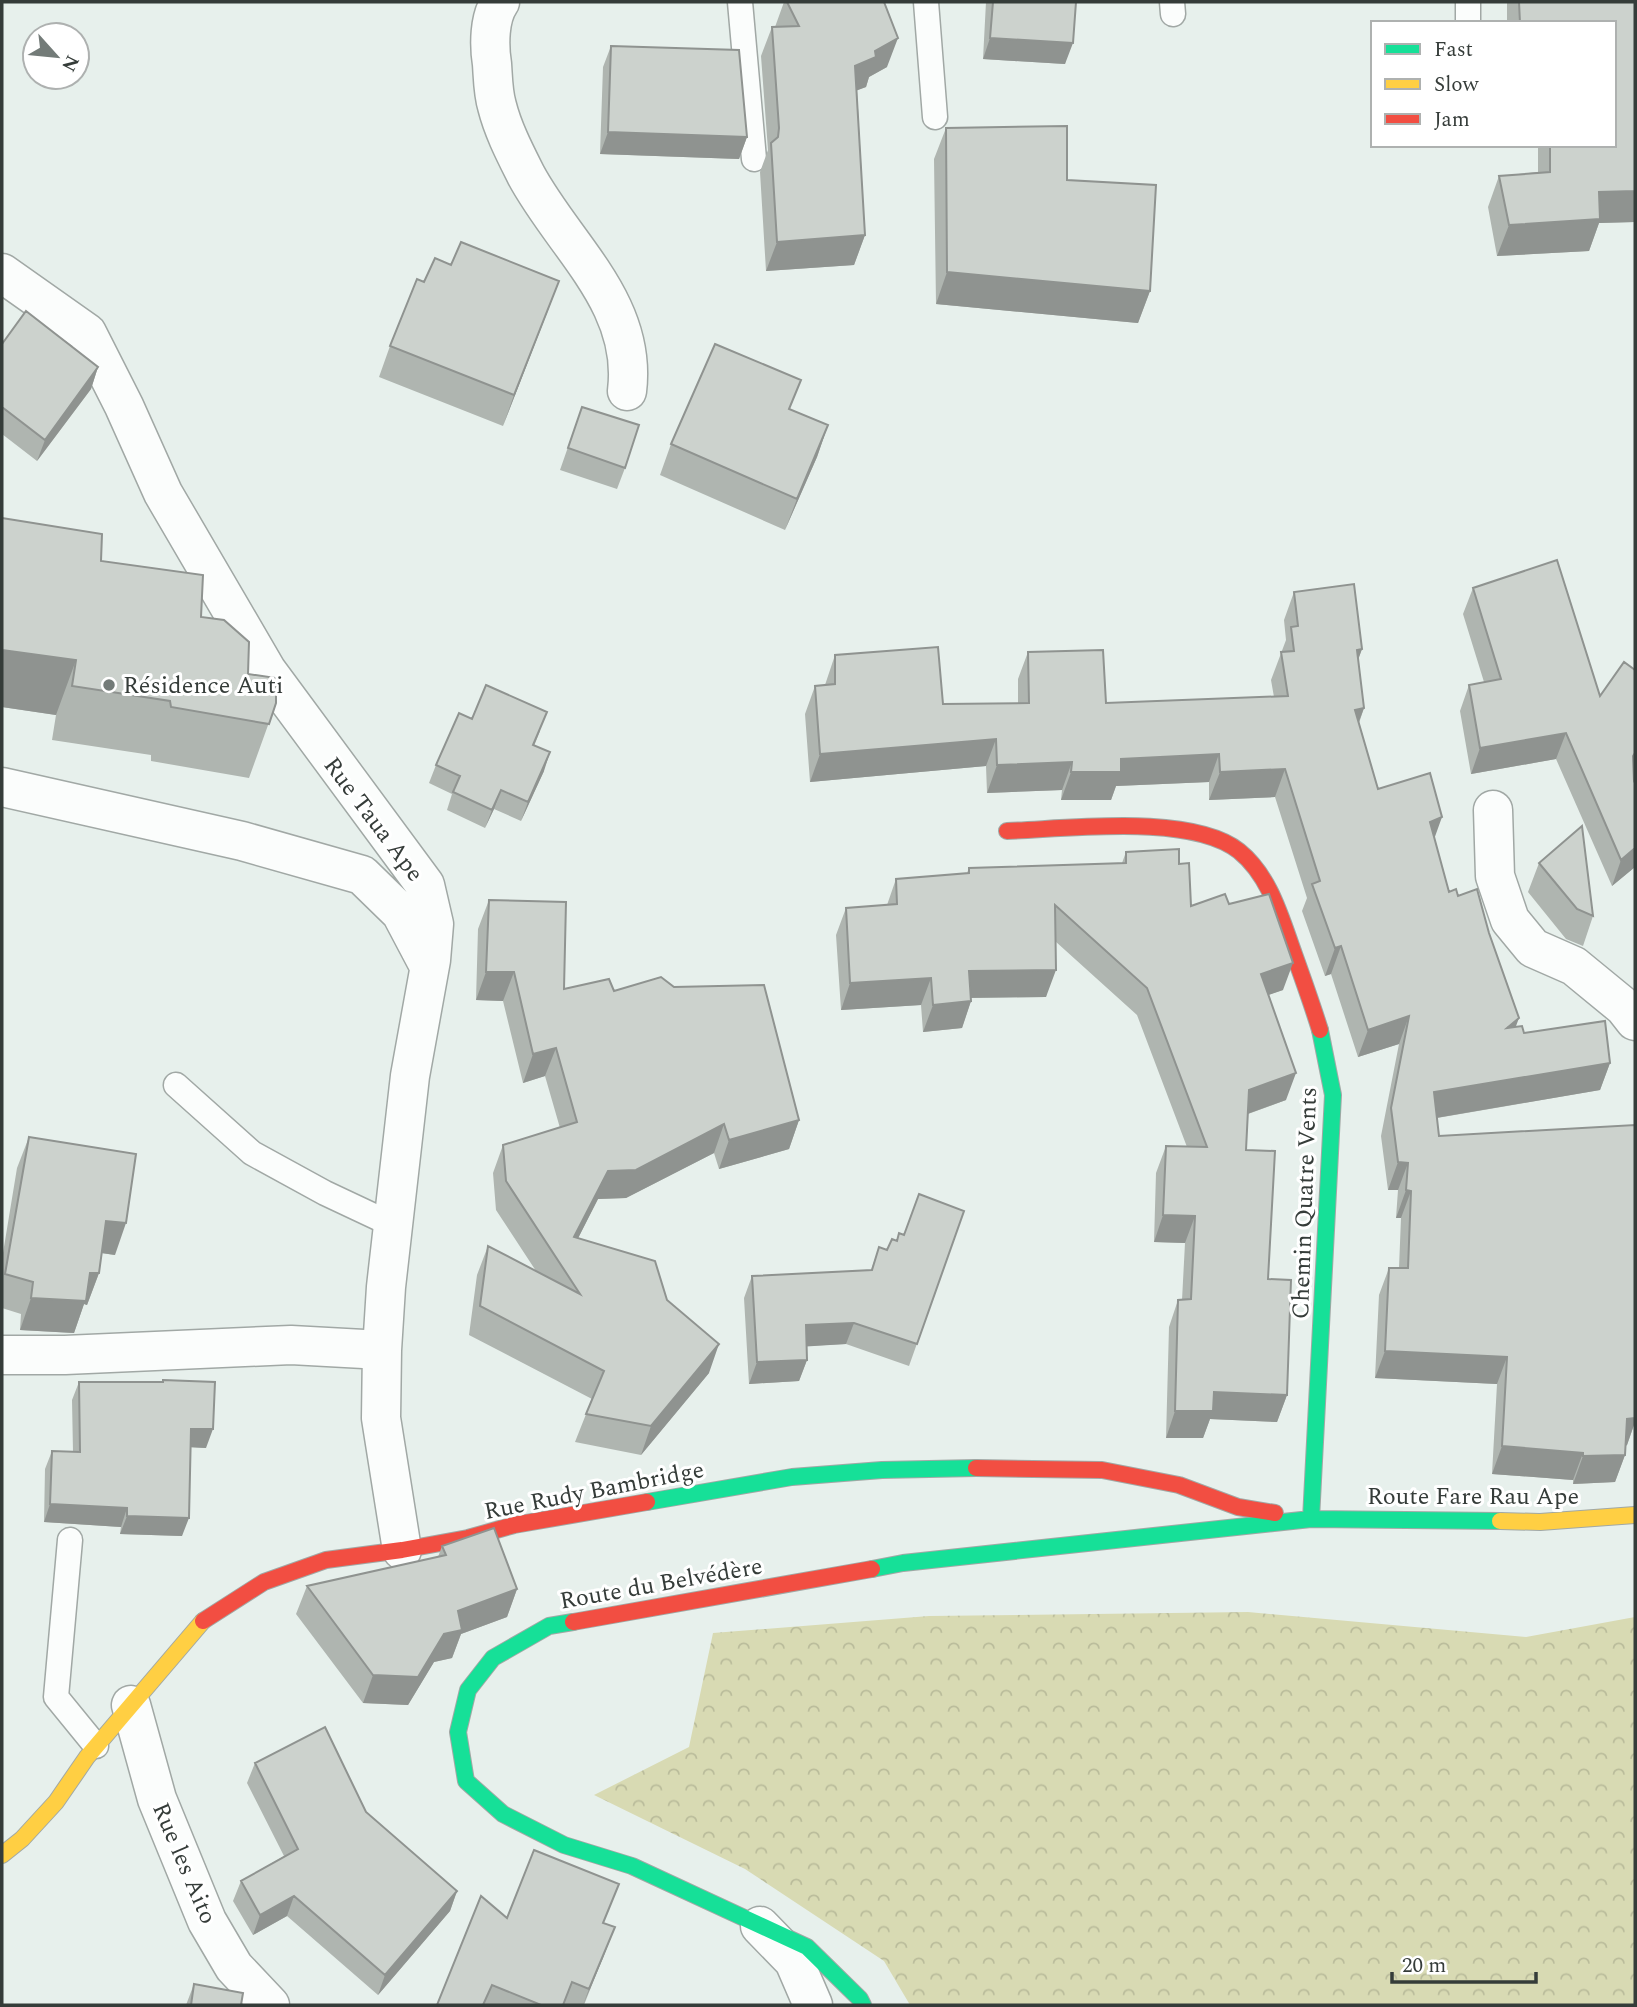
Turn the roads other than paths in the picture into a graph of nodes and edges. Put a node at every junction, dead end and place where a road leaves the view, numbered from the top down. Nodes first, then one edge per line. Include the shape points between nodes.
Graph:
1 (500, 2) edge
2 (740, 2) edge
3 (926, 2) edge
4 (1468, 2) edge
5 (1468, 21) edge
6 (935, 117) dead end
7 (754, 159) dead end
8 (2, 273) edge
9 (627, 391) dead end
10 (2, 787) edge
11 (1493, 810) dead end
12 (1007, 831) dead end
13 (429, 966) junction
14 (1635, 1021) edge
15 (176, 1085) dead end
16 (393, 1225) junction
17 (383, 1350) junction
18 (2, 1354) edge
19 (1635, 1515) edge
20 (1311, 1519) junction
21 (70, 1540) dead end
22 (402, 1550) junction
23 (131, 1705) junction
24 (96, 1746) junction
25 (2, 1855) edge
26 (757, 1922) junction
27 (270, 2005) edge
28 (813, 2005) edge
29 (863, 2005) edge

1 - 9 street via 490,47 496,105 527,176 603,287 624,337 630,371
2 - 7 lane
3 - 6 lane
4 - 5 lane
8 - 13 street, Rue Taua Ape via 87,333 163,493 267,671 425,885 434,924
10 - 13 street via 242,841 362,875 401,913
11 - 14 street via 1495,876 1510,920 1533,948 1574,966
12 - 20 street, Chemin Quatre Vents via 1187,831 1222,840 1248,859 1272,893 1330,1065 1333,1095
13 - 16 street, Rue Taua Ape via 410,1076
15 - 16 lane via 252,1153
16 - 17 street, Rue Taua Ape
17 - 18 street via 291,1345
17 - 22 street, Rue Taua Ape via 381,1418
19 - 20 street, Route Fare Rau Ape via 1540,1522
20 - 22 street, Rue Rudy Bambridge via 1238,1507 1179,1485 1102,1470 882,1470 792,1477 514,1525
20 - 26 street, Route du Belvédère via 903,1563 549,1626 493,1658 468,1690 457,1732 466,1781 503,1814 564,1845 632,1866
21 - 24 lane via 56,1697
22 - 23 street, Rue Rudy Bambridge via 326,1559 264,1582 202,1622
23 - 24 street, Rue Rudy Bambridge
23 - 27 street, Rue les Aito via 157,1799 207,1920 234,1967
24 - 25 street, Rue Rudy Bambridge via 56,1802
26 - 28 street via 794,1961
26 - 29 street, Route du Belvédère via 807,1947

